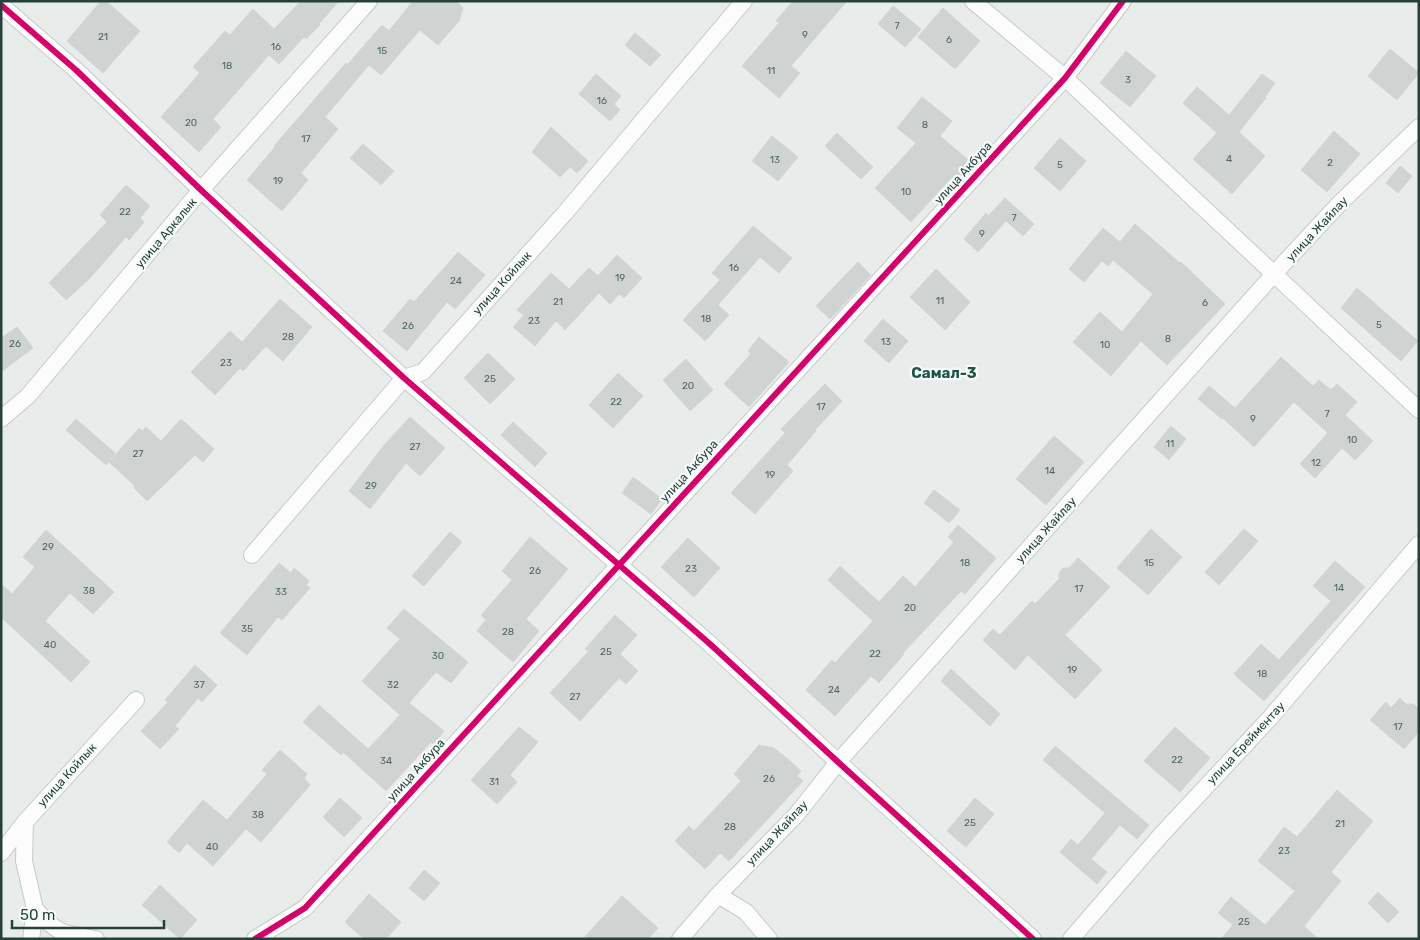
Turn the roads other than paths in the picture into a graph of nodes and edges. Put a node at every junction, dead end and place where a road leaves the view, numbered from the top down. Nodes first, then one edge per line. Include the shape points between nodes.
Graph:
1 (369, 1) edge
2 (744, 1) edge
3 (973, 1) edge
4 (1123, 1) edge
5 (1, 5) edge
6 (1065, 78) junction
7 (1419, 127) edge
8 (201, 190) junction
9 (1273, 274) junction
10 (404, 378) junction
11 (1419, 410) edge
12 (1, 419) edge
13 (1419, 544) edge
14 (252, 555) dead end
15 (620, 564) junction
16 (136, 700) dead end
17 (838, 762) junction
18 (25, 822) junction
19 (1, 852) edge
20 (718, 894) junction
21 (34, 909) junction
22 (58, 936) edge
23 (31, 939) edge
24 (96, 939) edge
25 (255, 939) edge
26 (680, 939) edge
27 (769, 939) edge
28 (1033, 939) edge
29 (1071, 939) edge

1 - 8 street, улица Аркалык
2 - 10 street, улица Койлык via 564,214 422,372
3 - 6 street
4 - 6 street, улица Акбура
5 - 8 street via 76,70
6 - 9 street
6 - 15 street, улица Акбура
7 - 9 street, улица Жайлау
8 - 10 street
8 - 12 street, улица Аркалык via 28,396
9 - 11 street
9 - 17 street, улица Жайлау
10 - 14 street, улица Койлык
10 - 15 street
13 - 29 street, улица Ерейментау via 1270,718 1161,835
15 - 17 street
15 - 25 street, улица Акбура via 305,908
16 - 18 street, улица Койлык
17 - 20 street, улица Жайлау via 798,814
17 - 28 street
18 - 19 street, улица Койлык
18 - 21 street via 24,861
20 - 26 street, улица Жайлау
20 - 27 street via 746,912
21 - 22 street
21 - 23 street
22 - 24 street

